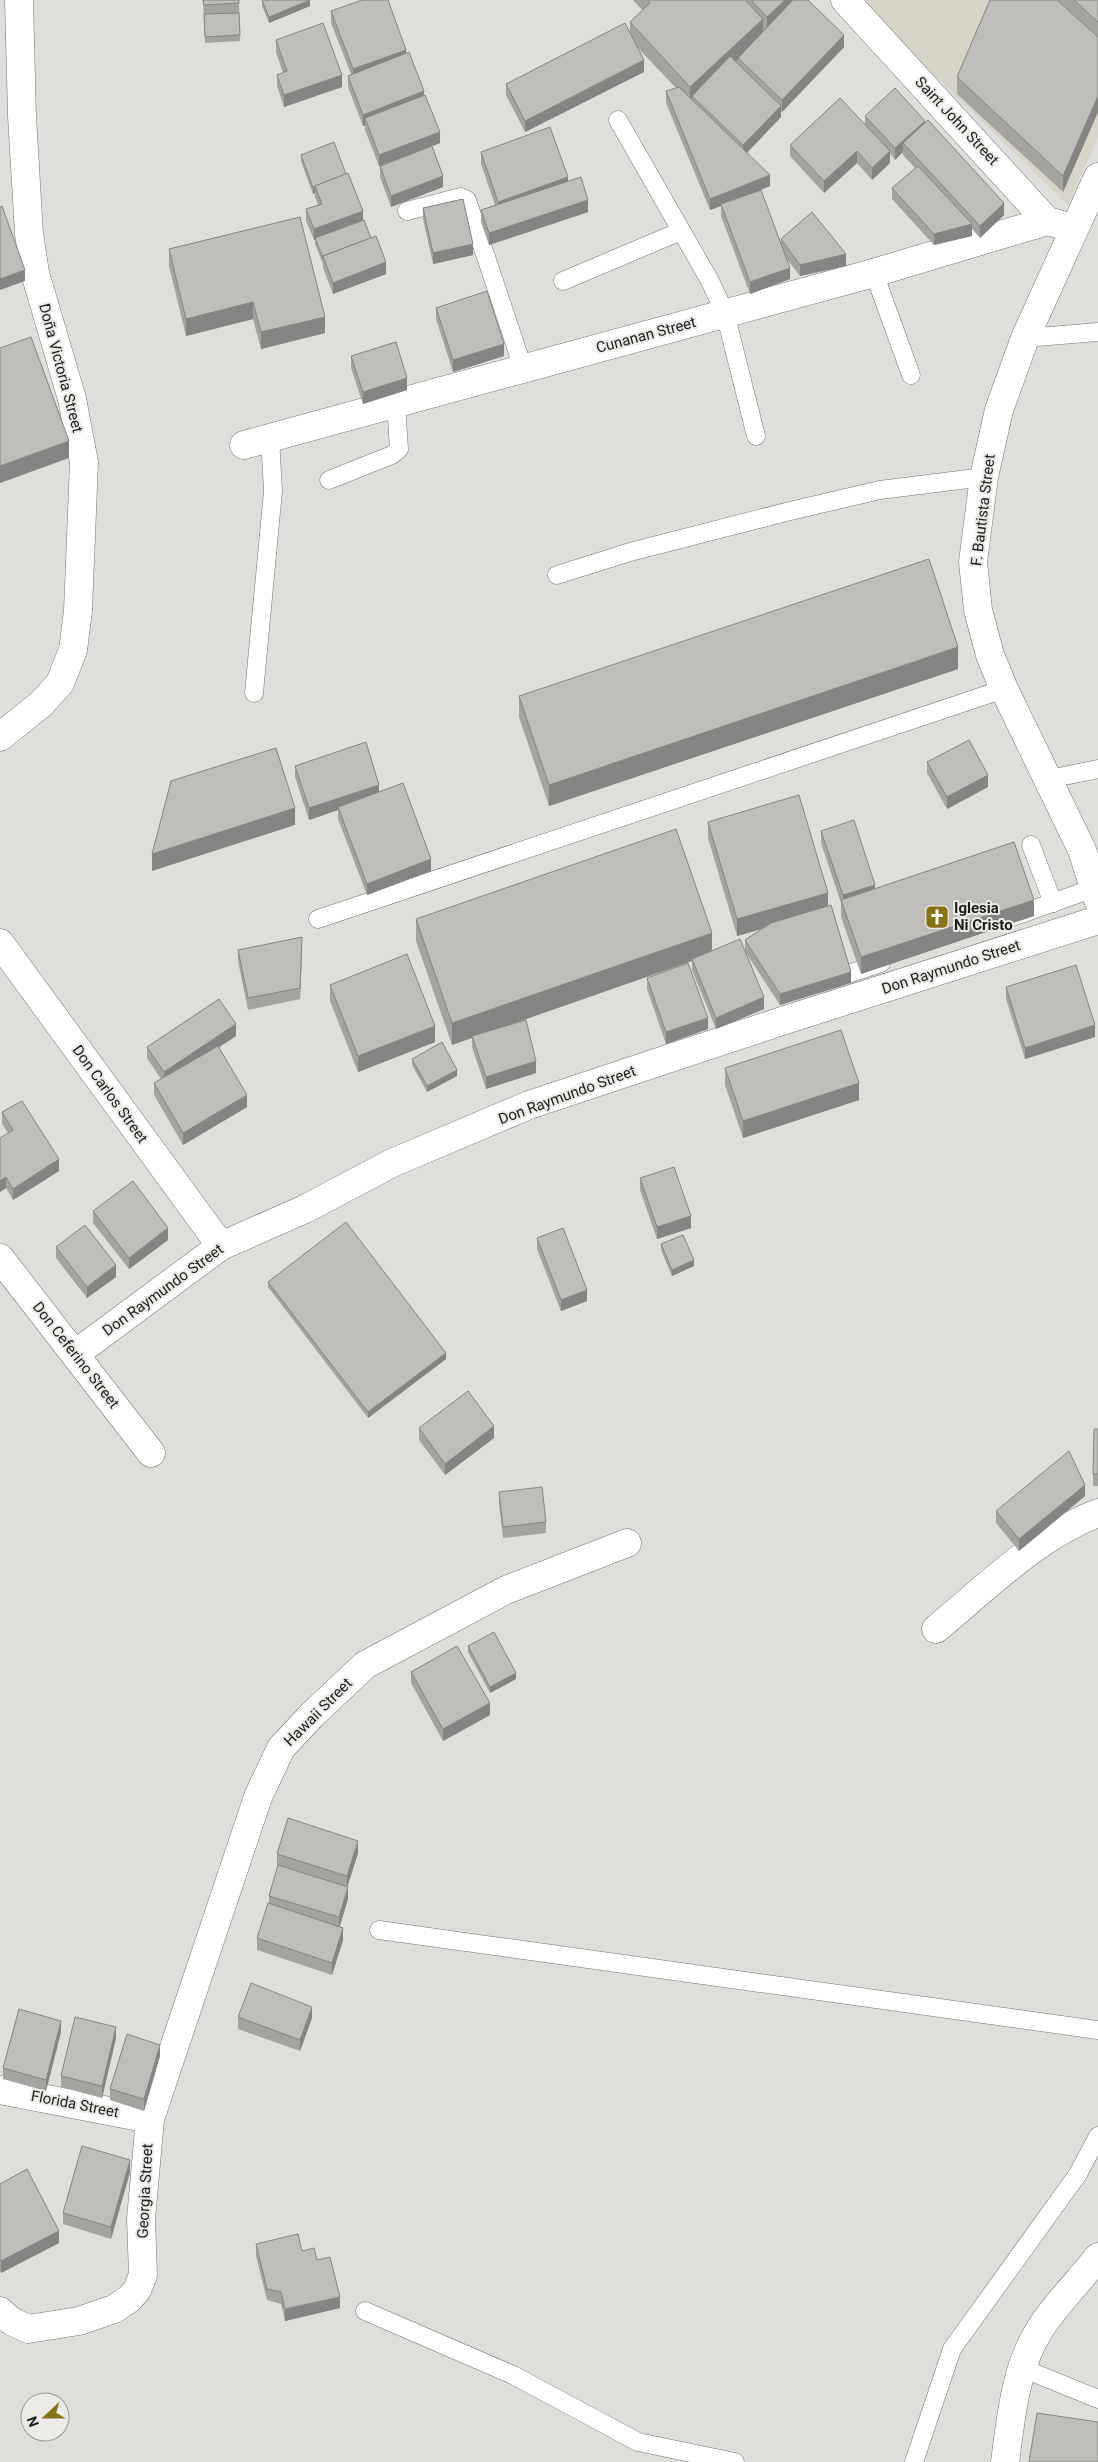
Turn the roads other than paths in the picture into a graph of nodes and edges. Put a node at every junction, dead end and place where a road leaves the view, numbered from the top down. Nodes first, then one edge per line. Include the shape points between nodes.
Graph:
1 (19, 0) edge
2 (845, 0) edge
3 (11, 118) edge
4 (618, 120) dead end
5 (1098, 178) edge
6 (407, 211) dead end
7 (1047, 221) junction
8 (1075, 228) junction
9 (681, 231) junction
10 (870, 274) junction
11 (563, 281) dead end
12 (725, 313) junction
13 (1098, 332) edge
14 (1025, 338) junction
15 (523, 368) junction
16 (911, 374) dead end
17 (396, 403) junction
18 (756, 436) dead end
19 (270, 438) junction
20 (244, 445) dead end
21 (984, 477) junction
22 (329, 480) dead end
23 (557, 576) dead end
24 (1004, 689) junction
25 (254, 693) dead end
26 (0, 737) edge
27 (1098, 769) edge
28 (1049, 779) junction
29 (1031, 845) dead end
30 (1096, 894) edge
31 (1053, 903) junction
32 (318, 919) dead end
33 (1098, 920) edge
34 (998, 922) edge
35 (0, 943) edge
36 (844, 955) edge
37 (897, 957) edge
38 (856, 985) junction
39 (221, 1246) junction
40 (0, 1258) edge
41 (75, 1354) junction
42 (151, 1453) dead end
43 (1098, 1513) edge
44 (627, 1543) dead end
45 (936, 1629) dead end
46 (379, 1930) dead end
47 (1098, 2030) edge
48 (0, 2090) edge
49 (150, 2119) junction
50 (1097, 2142) edge
51 (1098, 2257) edge
52 (0, 2311) edge
53 (365, 2312) dead end
54 (1022, 2368) junction
55 (1098, 2399) edge
56 (735, 2462) edge
57 (914, 2462) edge
58 (1005, 2462) edge

1 - 3 street, Doña Victoria Street
2 - 7 street, Saint John Street
3 - 26 street, Doña Victoria Street via 35,273 79,430 84,462 78,610 73,650 60,683 41,704
4 - 9 lane
5 - 8 street, F. Bautista Street
6 - 15 lane via 461,197 467,200
7 - 8 street
7 - 10 street, Cunanan Street
8 - 14 street, F. Bautista Street
9 - 11 lane
9 - 12 lane
10 - 12 street, Cunanan Street
10 - 16 lane via 878,284
12 - 15 street, Cunanan Street
12 - 18 lane
13 - 14 lane
14 - 21 street, F. Bautista Street via 999,410
15 - 17 street, Cunanan Street
17 - 19 street, Cunanan Street
17 - 22 lane via 399,449 392,456
19 - 20 street, Cunanan Street
19 - 25 lane via 273,491
21 - 23 lane via 880,490 630,552
21 - 24 street, F. Bautista Street via 973,562 978,610
24 - 28 street, F. Bautista Street
24 - 32 lane
27 - 28 lane
28 - 30 street, F. Bautista Street via 1082,850
29 - 31 lane
30 - 31 lane
31 - 34 lane
33 - 38 street, Don Raymundo Street
35 - 39 street, Don Carlos Street
36 - 38 lane
37 - 38 lane
38 - 39 street, Don Raymundo Street via 529,1106 392,1163 305,1209
39 - 41 street, Don Raymundo Street
40 - 41 street, Don Ceferino Street
41 - 42 street, Don Ceferino Street
43 - 45 street via 1072,1522
44 - 49 street, Hawaii Street via 506,1590 366,1665 281,1748 258,1797
46 - 47 lane
48 - 49 street, Florida Street
49 - 52 street, Georgia Street via 141,2219 144,2275 129,2299 114,2309 79,2320 28,2329
50 - 57 lane via 1078,2174 952,2349
51 - 54 street via 1039,2329
53 - 56 lane via 513,2375 638,2442
54 - 55 lane
54 - 58 street

